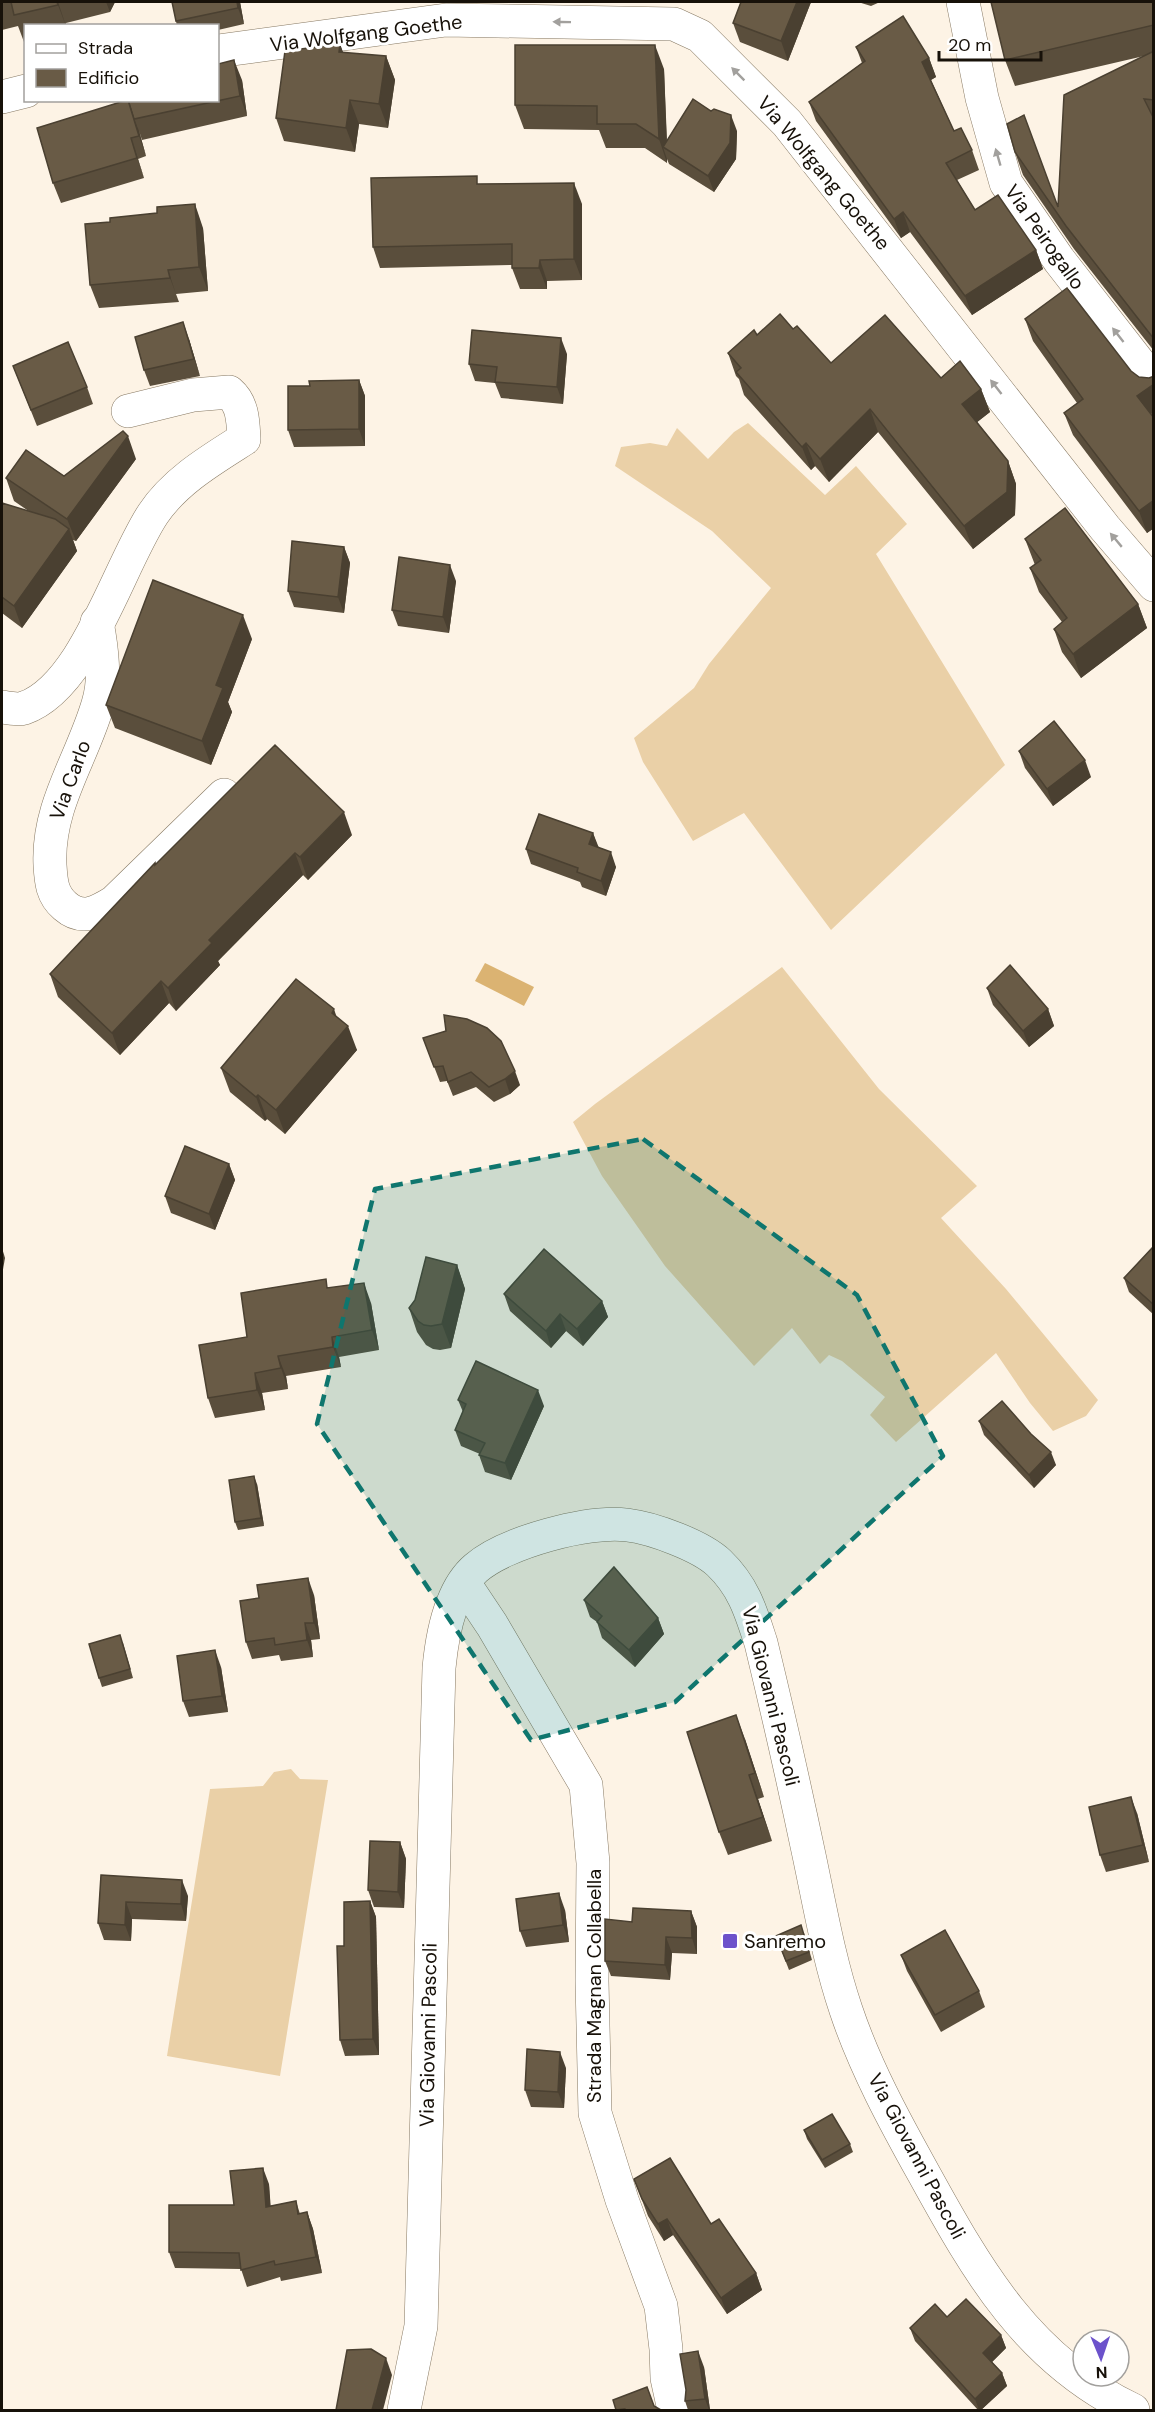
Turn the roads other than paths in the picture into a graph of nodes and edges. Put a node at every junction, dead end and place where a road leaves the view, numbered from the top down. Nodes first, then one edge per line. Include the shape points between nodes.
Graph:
1 (963, 2) edge
2 (219, 51) edge
3 (24, 92) edge
4 (2, 97) edge
5 (1154, 382) edge
6 (128, 411) dead end
7 (1154, 585) edge
8 (97, 622) junction
9 (2, 707) edge
10 (224, 795) edge
11 (464, 1583) junction
12 (404, 2410) edge
13 (674, 2410) edge
14 (1133, 2410) edge

5 -> 1 street, Via Peirogallo via 1059,260 1006,183 982,99
7 -> 2 street, Via Wolfgang Goethe via 787,123 700,36 674,24 446,20
3 - 4 street
6 - 8 street via 193,394 229,392 238,400 244,439 204,464 154,513
8 - 9 street via 75,666 47,697 22,709
8 - 10 street, Via Carlo via 103,680 99,704 56,809 49,846 54,894 70,910 94,914 114,902
11 - 12 street, Via Giovanni Pascoli via 449,1612 439,1668 421,2326
11 - 13 street, Strada Magnan Collabella via 586,1785 593,1863 595,2113 661,2306
11 - 14 street, Via Giovanni Pascoli via 476,1568 498,1553 522,1543 598,1525 627,1525 653,1531 718,1562 745,1596 762,1643 830,1957 850,2020 902,2136 962,2242 1009,2312 1073,2375

